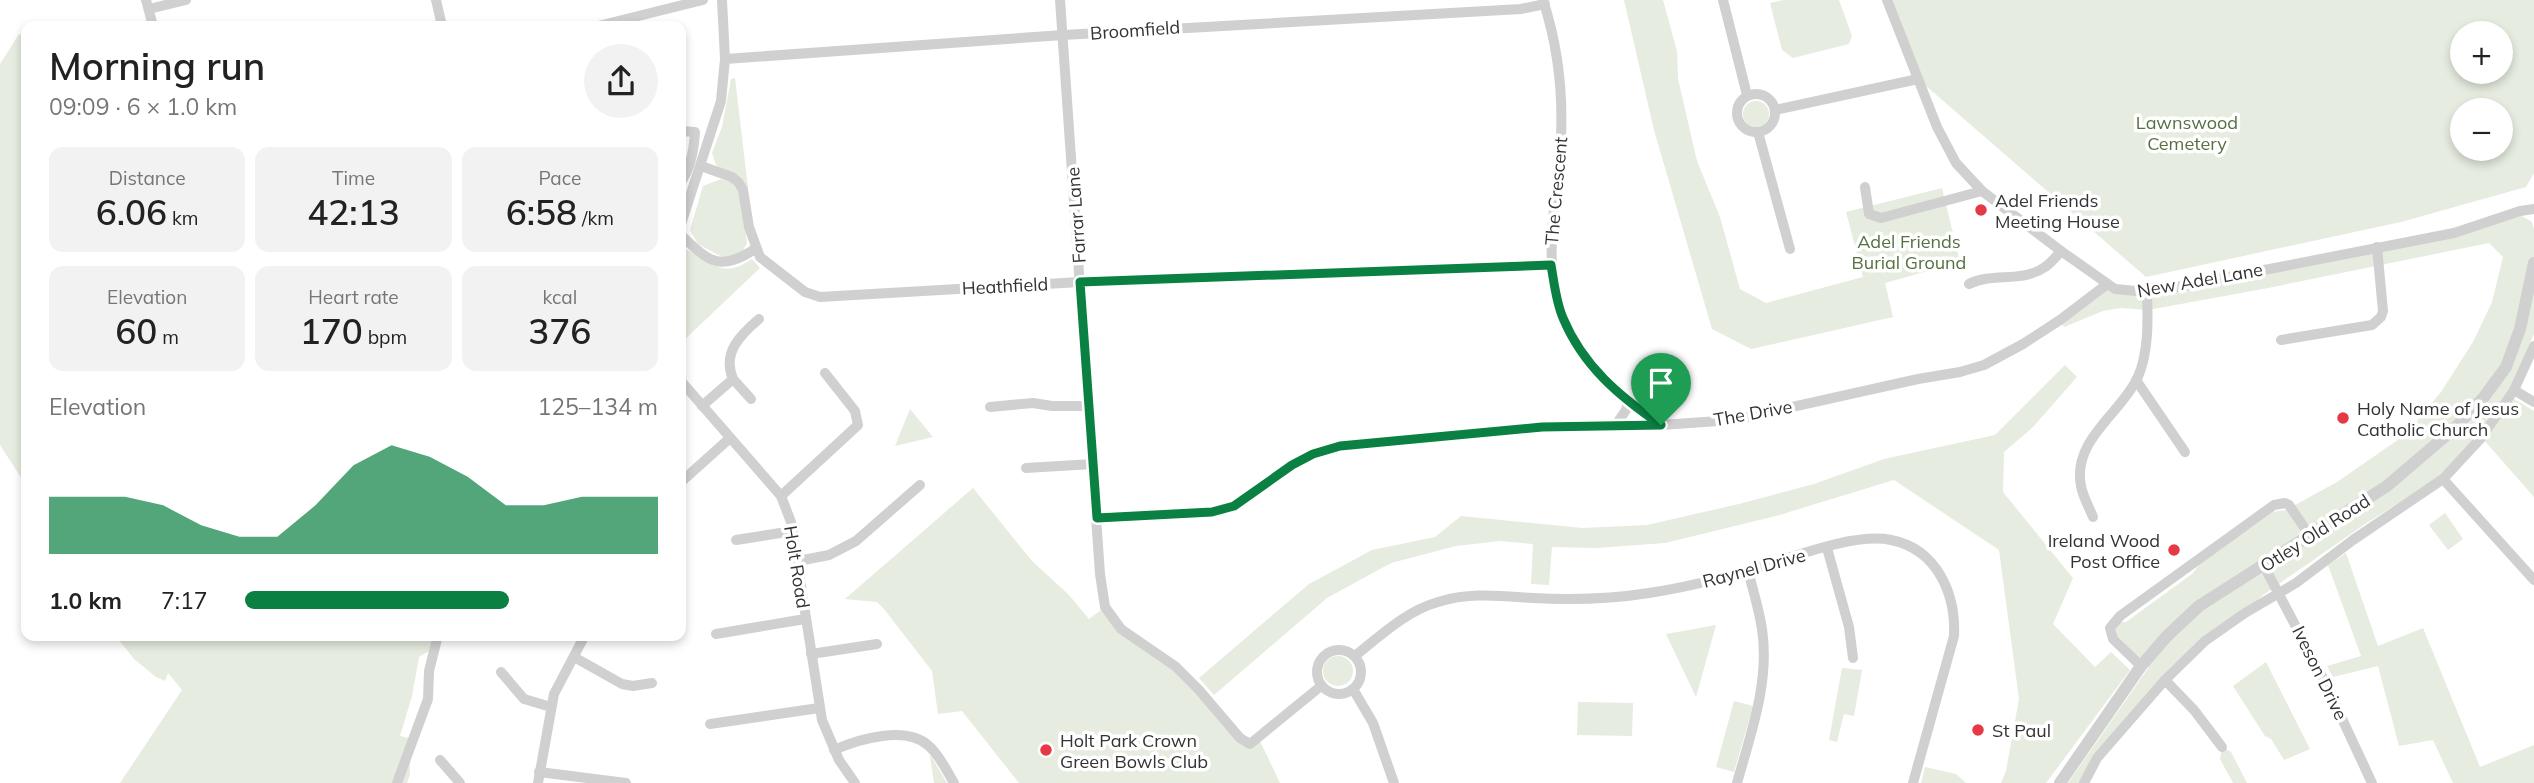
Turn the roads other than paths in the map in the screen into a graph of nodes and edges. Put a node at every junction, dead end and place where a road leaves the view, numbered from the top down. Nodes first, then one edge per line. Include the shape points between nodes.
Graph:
1 (186, 0) edge
2 (436, 0) edge
3 (703, 0) edge
4 (722, 0) edge
5 (1060, 0) edge
6 (1723, 0) edge
7 (1887, 0) edge
8 (1544, 2) edge
9 (147, 5) edge
10 (441, 21) edge
11 (618, 21) edge
12 (1063, 35) junction
13 (725, 60) junction
14 (1918, 79) junction
15 (1748, 96) junction
16 (1774, 110) junction
17 (686, 131) edge
18 (1758, 132) junction
19 (701, 166) junction
20 (686, 172) edge
21 (1865, 187) dead end
22 (1982, 191) junction
23 (2534, 209) edge
24 (686, 210) edge
25 (686, 239) edge
26 (2378, 247) junction
27 (755, 249) junction
28 (1790, 249) dead end
29 (2061, 251) junction
30 (2534, 263) edge
31 (1551, 265) junction
32 (1080, 282) junction
33 (1969, 284) dead end
34 (2106, 285) junction
35 (2147, 292) junction
36 (759, 319) dead end
37 (2281, 340) dead end
38 (2534, 346) edge
39 (825, 373) dead end
40 (733, 379) junction
41 (2136, 380) junction
42 (686, 387) edge
43 (2514, 390) junction
44 (751, 399) dead end
45 (1628, 402) junction
46 (2534, 402) edge
47 (702, 406) junction
48 (1090, 406) junction
49 (990, 407) dead end
50 (1661, 425) junction
51 (1615, 426) junction
52 (730, 438) junction
53 (2185, 452) dead end
54 (1093, 464) junction
55 (1027, 468) dead end
56 (686, 478) edge
57 (2443, 478) junction
58 (920, 485) dead end
59 (781, 496) junction
60 (2093, 517) dead end
61 (1097, 518) junction
62 (793, 531) junction
63 (2310, 536) junction
64 (736, 540) dead end
65 (1827, 548) junction
66 (798, 561) junction
67 (2264, 566) junction
68 (1748, 571) junction
69 (2534, 580) edge
70 (2279, 594) junction
71 (806, 619) junction
72 (716, 634) dead end
73 (436, 641) edge
74 (582, 641) edge
75 (877, 644) dead end
76 (811, 654) junction
77 (1355, 656) junction
78 (574, 657) junction
79 (1853, 657) dead end
80 (2141, 666) junction
81 (501, 672) dead end
82 (2165, 680) junction
83 (652, 683) dead end
84 (1321, 686) junction
85 (1353, 688) junction
86 (551, 707) junction
87 (819, 708) junction
88 (710, 724) dead end
89 (2222, 747) dead end
90 (834, 750) junction
91 (439, 760) dead end
92 (538, 778) edge
93 (851, 781) edge
94 (397, 783) edge
95 (460, 783) edge
96 (626, 783) edge
97 (954, 783) edge
98 (1394, 783) edge
99 (1737, 783) edge
100 (1913, 783) edge
101 (2060, 783) edge
102 (2084, 783) edge
103 (2372, 783) edge

1 - 9 street
2 - 10 street
3 - 11 street
4 - 13 street
5 - 12 street, Farrar Lane
6 - 15 street
7 - 14 street, New Adel Lane
8 - 12 street, Broomfield via 1521,9
8 - 31 street, The Crescent via 1557,66 1561,136
12 - 13 street, Broomfield
12 - 32 street, Farrar Lane
13 - 19 street via 721,101
14 - 16 street
14 - 22 street, New Adel Lane via 1956,163
15 - 16 street via 1760,94
15 - 18 street via 1739,103 1737,115 1744,128
16 - 18 street via 1770,125
17 - 20 street via 695,132
18 - 28 street
19 - 24 street
19 - 27 street via 738,182
21 - 22 street via 1869,214 1881,219
22 - 29 street, New Adel Lane
23 - 26 street, New Adel Lane via 2454,233
25 - 27 street via 704,255 727,264
26 - 35 street, New Adel Lane
26 - 37 street via 2383,311 2378,322
27 - 32 street, Heathfield via 805,292 820,298
29 - 33 street via 2034,273 1985,277
29 - 34 street, New Adel Lane
30 - 63 street, Otley Old Road via 2520,329 2506,366 2483,397 2418,461
31 - 32 street, Heathfield
31 - 45 street, The Crescent via 1562,316 1579,352
32 - 48 street, Farrar Lane
34 - 35 street, New Adel Lane
34 - 50 street, The Drive via 2060,320 1984,365 1734,420
35 - 41 street via 2144,352
36 - 40 street via 733,348
38 - 43 street, Otley Old Road
39 - 59 street via 855,411 858,425
40 - 44 street
40 - 47 street
41 - 53 street
41 - 60 street via 2081,460 2082,489
42 - 47 street, Holt Road
43 - 46 street
43 - 57 street, Otley Old Road via 2481,438
45 - 50 street, The Crescent
45 - 51 street
47 - 52 street, Holt Road
48 - 49 street via 1033,403
48 - 54 street, Farrar Lane
50 - 51 street, The Drive
51 - 61 street, The Drive via 1542,427 1340,446 1292,465 1234,506 1185,514
52 - 56 street
52 - 59 street, Holt Road
54 - 55 street
54 - 61 street, Farrar Lane
57 - 69 street
57 - 70 street, Otley Old Road
58 - 66 street via 856,541 829,555
59 - 62 street, Holt Road
61 - 84 street, Farrar Lane via 1105,607 1121,629 1175,666 1240,738 1250,744
62 - 64 street
62 - 66 street, Holt Road
63 - 67 street, Otley Old Road
63 - 80 street via 2290,505 2274,505 2120,616 2110,628 2113,639
65 - 68 street, Raynel Drive
65 - 79 street
65 - 100 street, Raynel Drive via 1875,538 1907,545 1934,566 1950,595 1954,636
66 - 71 street, Holt Road
67 - 70 street, Iveson Drive
67 - 80 street, Otley Old Road via 2199,606
68 - 77 street, Raynel Drive via 1618,597 1455,597 1420,609
68 - 99 street via 1764,657 1757,711
70 - 82 street, Otley Old Road via 2205,641
70 - 103 street, Iveson Drive
71 - 72 street
71 - 76 street, Holt Road
73 - 94 street via 428,699
74 - 78 street
75 - 76 street
76 - 87 street, Holt Road
77 - 84 street via 1334,650 1321,658 1316,672
77 - 85 street via 1361,669
78 - 83 street via 622,684
78 - 86 street
80 - 101 street, Otley Old Road
81 - 86 street via 524,699
82 - 89 street
82 - 102 street, Otley Old Road via 2097,758
84 - 85 street via 1340,694
85 - 98 street via 1373,723
86 - 92 street
87 - 88 street
87 - 90 street, Holt Road
90 - 93 street, Holt Road
90 - 97 street via 886,736 915,738 937,755
91 - 95 street
92 - 96 street

